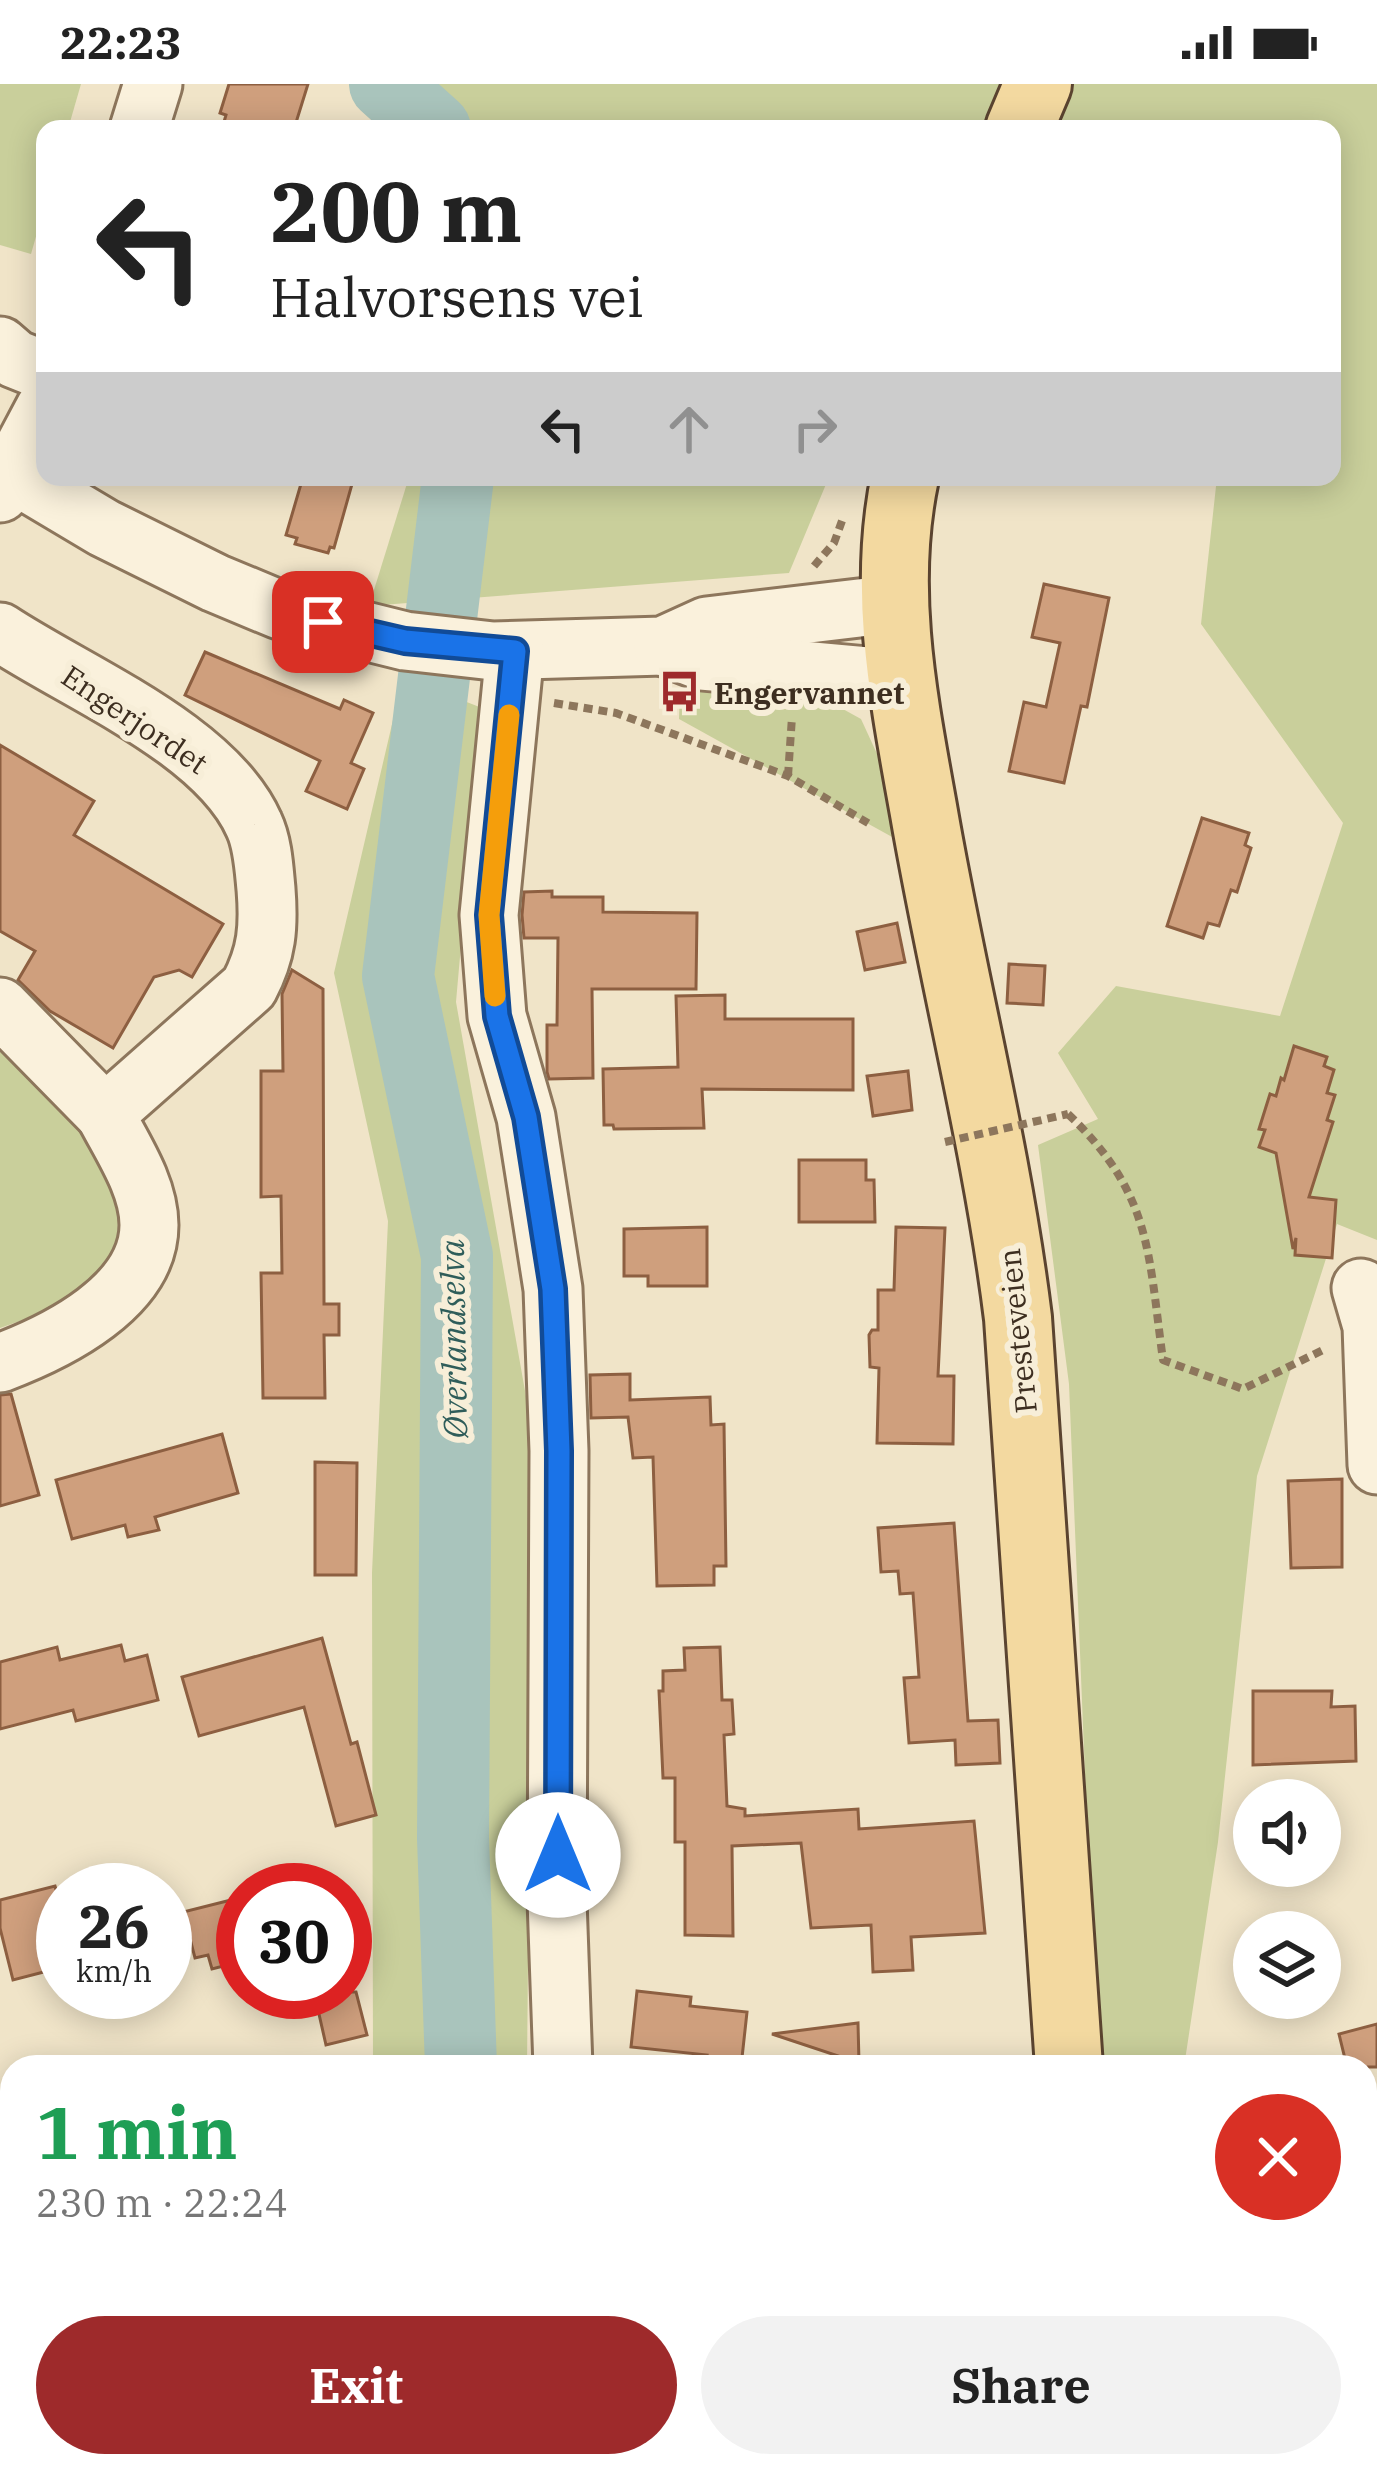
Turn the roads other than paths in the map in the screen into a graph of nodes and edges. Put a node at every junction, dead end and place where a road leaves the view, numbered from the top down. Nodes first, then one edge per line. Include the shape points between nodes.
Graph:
1 (153, 84) edge
2 (1038, 84) edge
3 (142, 120) edge
4 (1023, 120) edge
5 (0, 346) edge
6 (36, 367) edge
7 (36, 423) edge
8 (4, 477) edge
9 (877, 488) edge
10 (893, 604) junction
11 (0, 632) edge
12 (663, 646) junction
13 (506, 666) junction
14 (900, 679) junction
15 (0, 1006) edge
16 (105, 1114) junction
17 (1366, 1307) road end
18 (0, 1363) edge
19 (1377, 1465) edge
20 (563, 2055) edge
21 (1069, 2055) edge

1 - 3 street
2 - 4 main road
5 - 6 street
7 - 8 street
8 - 13 street via 280,610
9 - 10 main road, Presteveien via 895,551
10 - 12 street via 706,626
10 - 14 main road, Presteveien
11 - 16 street, Engerjordet via 200,755 255,827 269,928 263,961 249,987
12 - 13 street
12 - 14 street via 703,661
13 - 20 street via 489,915 497,1016 526,1117 553,1289
14 - 21 main road, Presteveien via 1018,1318
15 - 16 street
16 - 18 street via 140,1183 149,1227 138,1264 115,1297 68,1335
17 - 19 street

